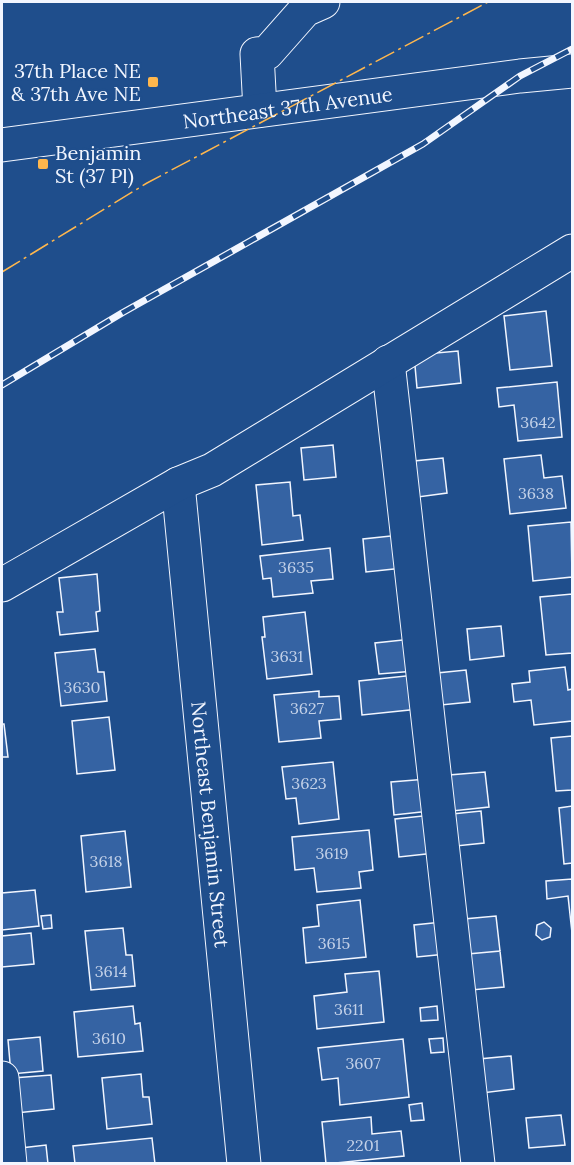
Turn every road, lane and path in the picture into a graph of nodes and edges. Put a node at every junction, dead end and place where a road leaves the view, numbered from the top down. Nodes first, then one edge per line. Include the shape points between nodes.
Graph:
1 (323, 2) edge
2 (573, 71) edge
3 (260, 110) junction
4 (2, 145) edge
5 (573, 251) edge
6 (388, 362) junction
7 (178, 484) junction
8 (2, 585) edge
9 (2, 1078) edge
10 (10, 1164) edge
11 (244, 1164) edge
12 (478, 1164) edge

1 - 3 street via 305,10 267,53 257,54
2 - 3 street, Northeast 37th Avenue
3 - 4 street, Northeast 37th Avenue
5 - 6 street
6 - 7 street via 212,470
6 - 12 street
7 - 8 street
7 - 11 street, Northeast Benjamin Street
9 - 10 street

